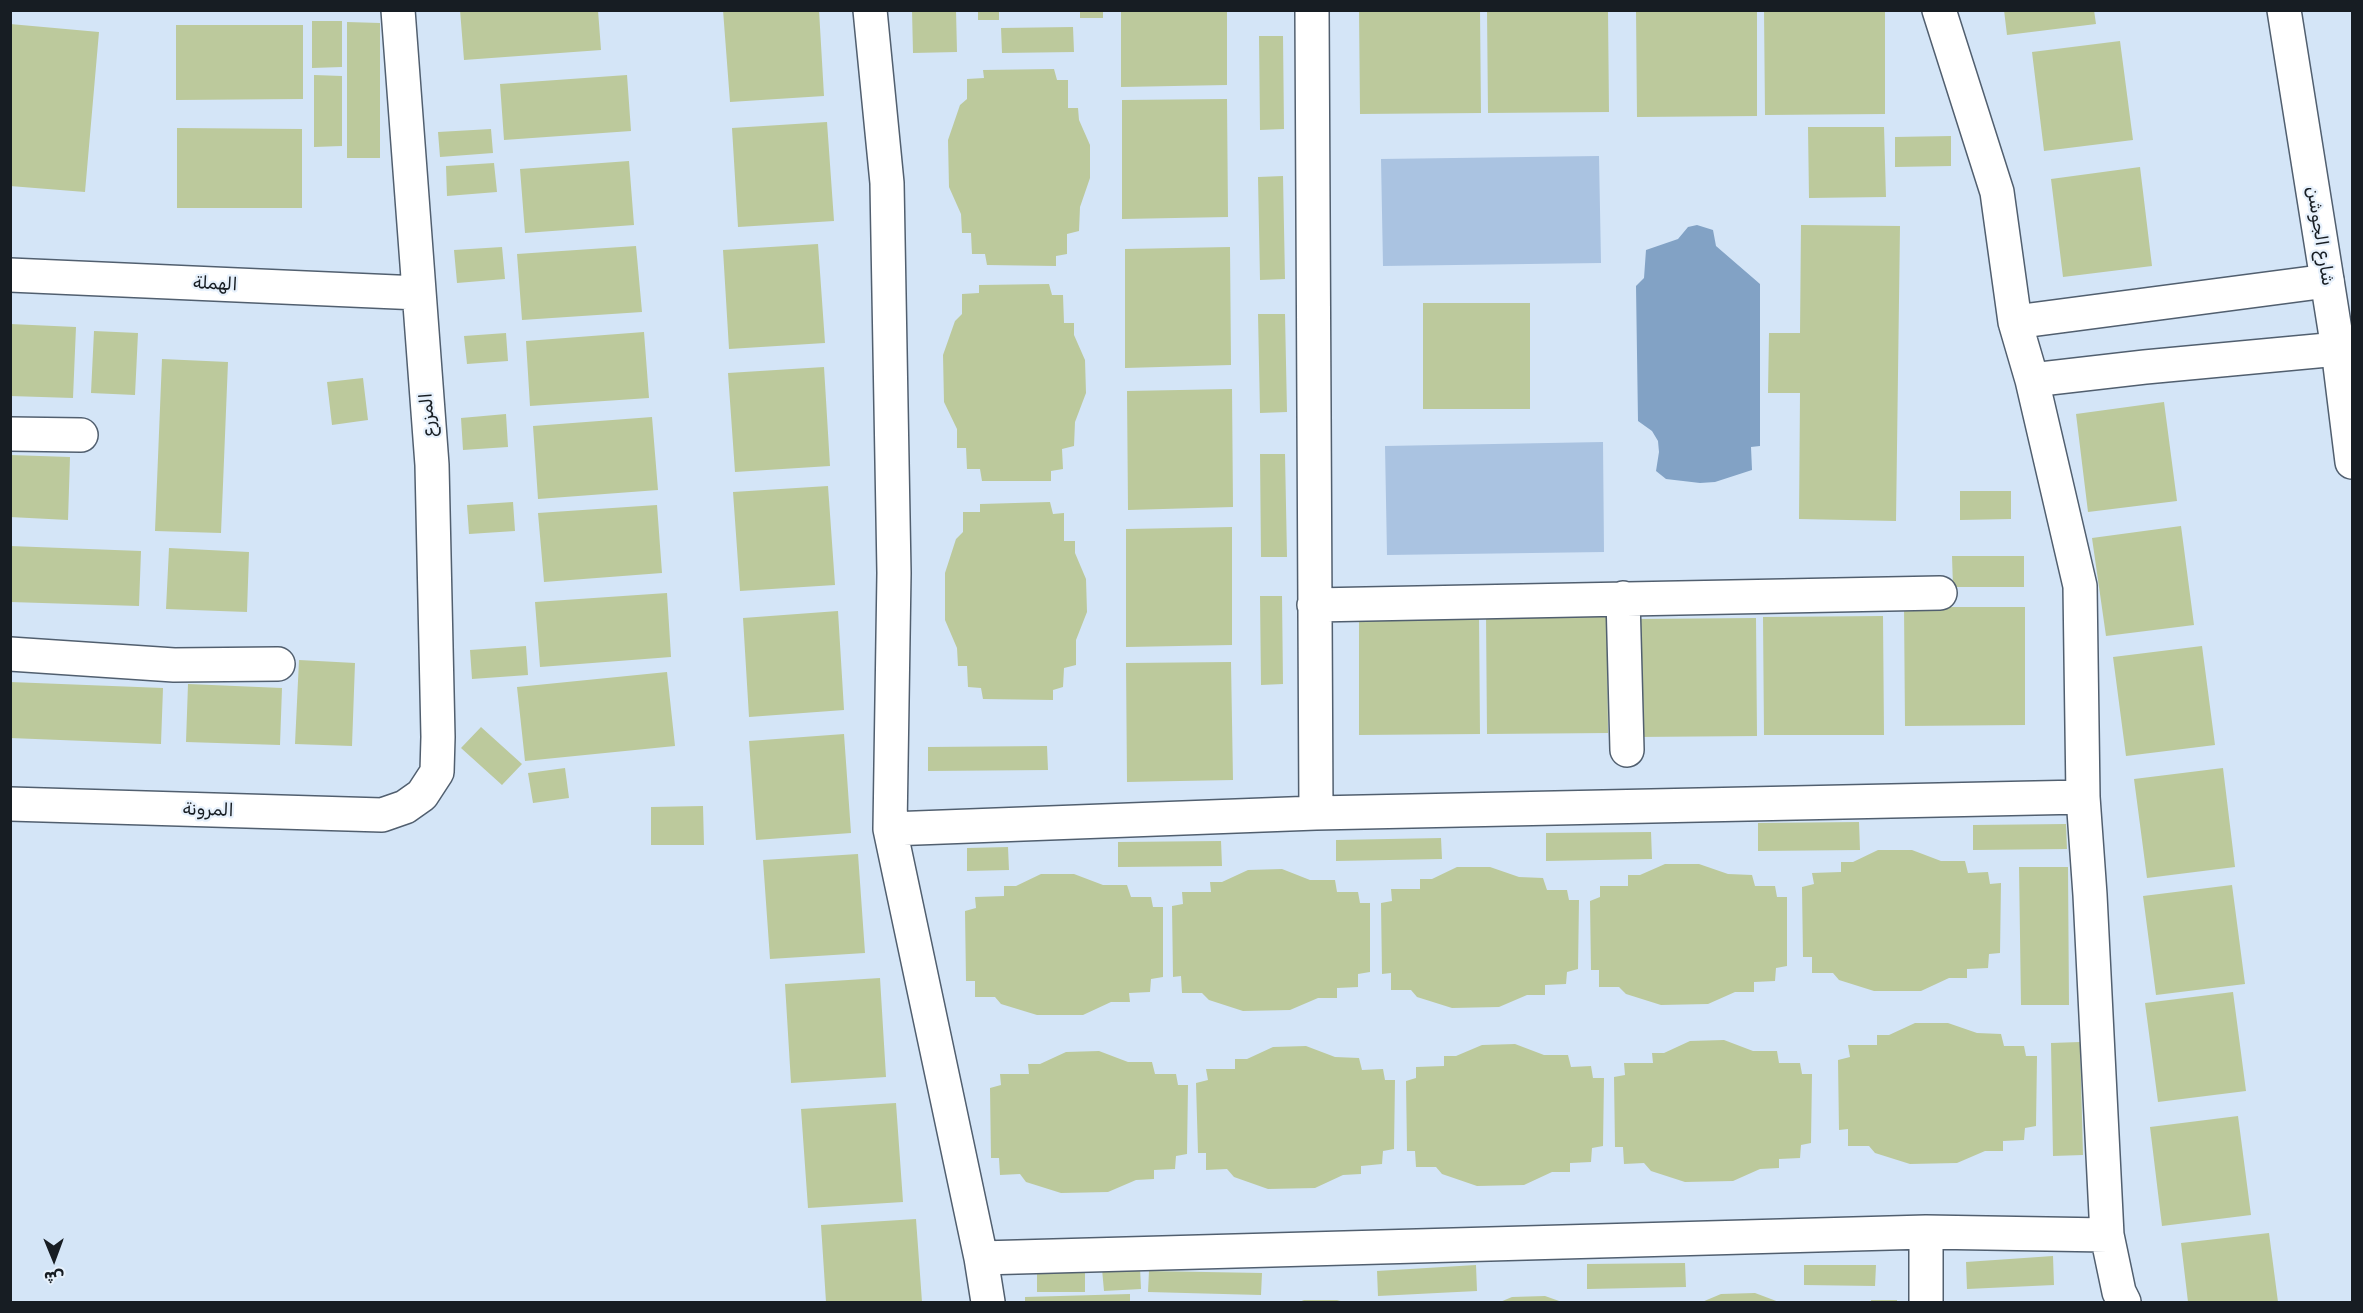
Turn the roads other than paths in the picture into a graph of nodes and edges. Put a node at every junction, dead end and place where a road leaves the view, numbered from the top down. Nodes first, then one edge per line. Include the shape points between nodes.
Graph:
1 (398, 10) edge
2 (870, 10) edge
3 (1312, 10) edge
4 (1939, 10) edge
5 (2284, 10) edge
6 (10, 275) edge
7 (2327, 281) junction
8 (419, 293) junction
9 (2015, 322) junction
10 (2338, 349) junction
11 (2032, 380) junction
12 (10, 434) edge
13 (81, 435) dead end
14 (2352, 462) edge
15 (1940, 593) dead end
16 (1623, 598) junction
17 (1314, 605) junction
18 (10, 654) edge
19 (278, 664) dead end
20 (1627, 750) dead end
21 (2083, 797) junction
22 (10, 804) edge
23 (405, 807) joint
24 (1316, 813) junction
25 (890, 829) junction
26 (1926, 1232) junction
27 (2107, 1235) junction
28 (981, 1258) junction
29 (988, 1302) edge
30 (1926, 1302) edge
31 (2124, 1302) edge

1 - 8 street, المزرع
2 - 25 street via 887,183 894,573
3 - 17 street
4 - 9 street via 1998,192
5 - 7 street, شارع الجوشن
6 - 8 street, الهملة
7 - 9 street
7 - 10 street, شارع الجوشن
8 - 23 street, المزرع via 432,465 438,748 437,772 422,795
9 - 11 street
10 - 11 street
10 - 14 street, شارع الجوشن
11 - 21 street via 2079,586
12 - 13 street
15 - 16 street
16 - 17 street
16 - 20 street
17 - 24 street
18 - 19 street via 174,665
21 - 24 street
21 - 27 street
22 - 23 street, المرونة via 382,815
24 - 25 street
25 - 28 street
26 - 27 street
26 - 28 street
26 - 30 street
27 - 31 street
28 - 29 street

